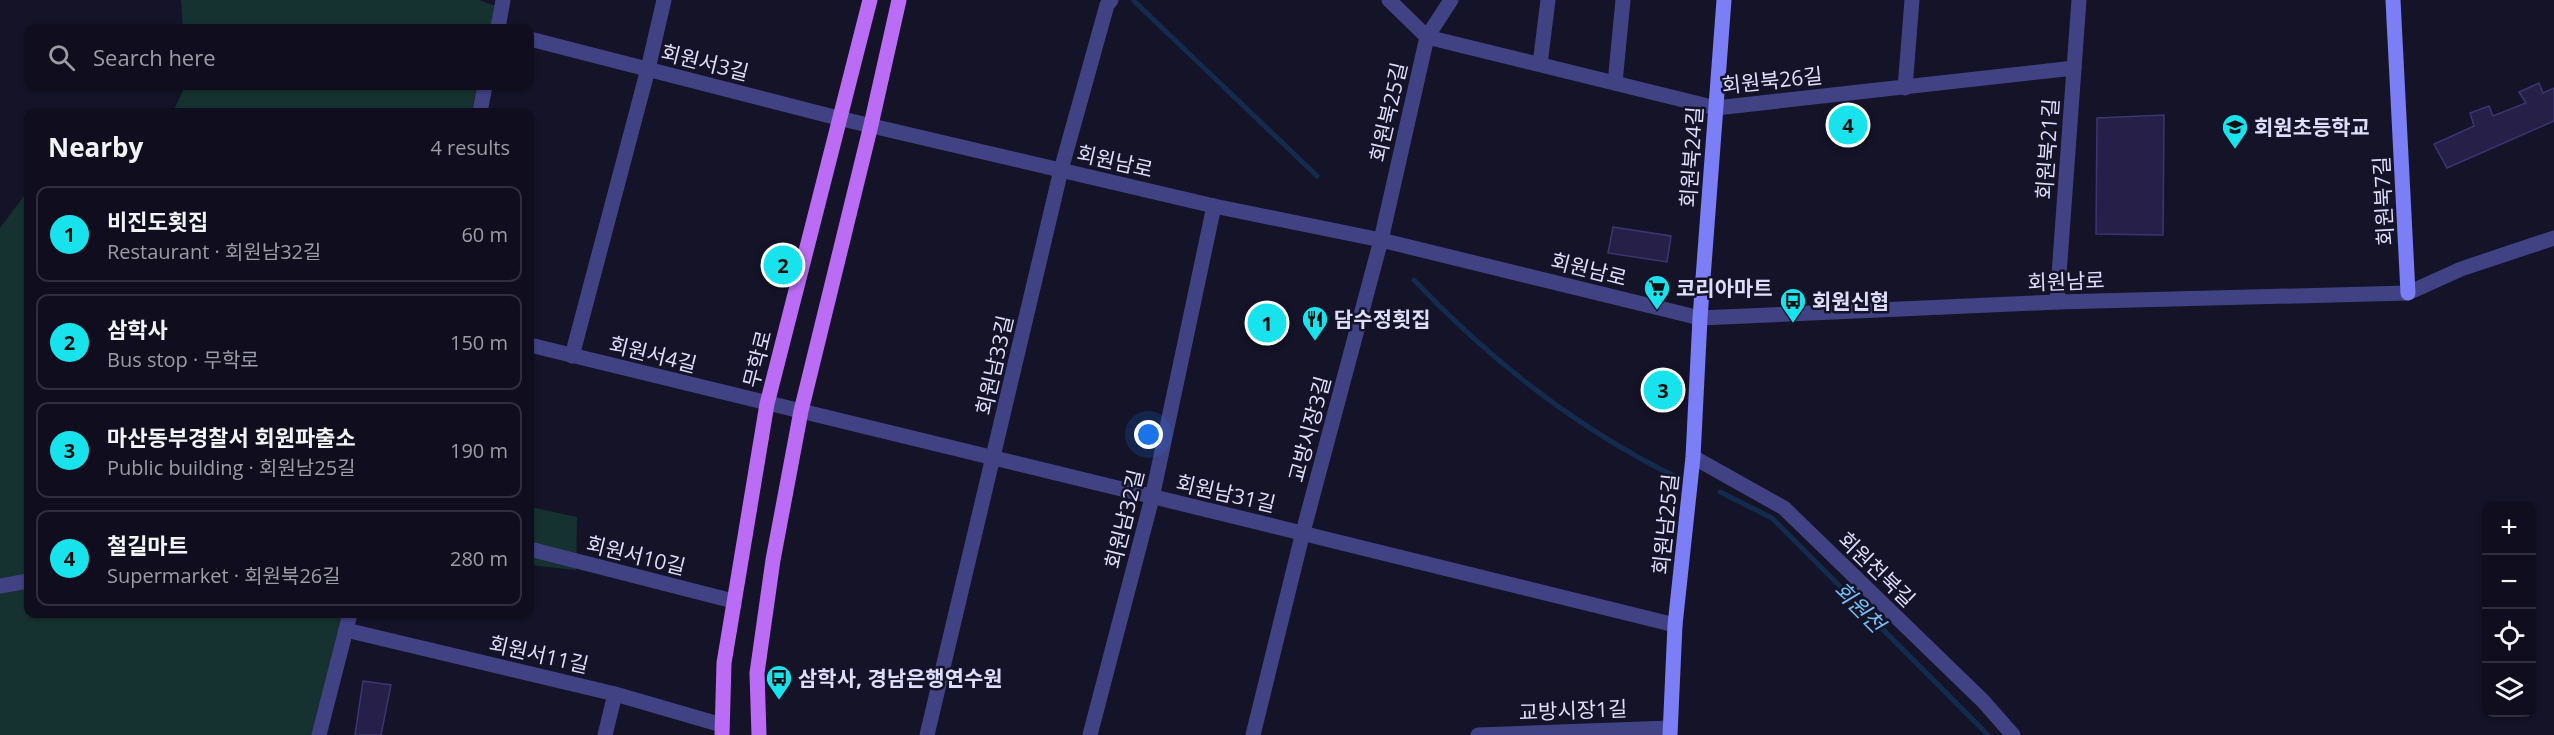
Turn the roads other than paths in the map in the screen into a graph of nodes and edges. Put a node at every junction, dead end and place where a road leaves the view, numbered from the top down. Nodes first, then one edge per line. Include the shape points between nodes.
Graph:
1 (503, 0) edge
2 (664, 0) edge
3 (870, 0) edge
4 (899, 0) edge
5 (1389, 0) edge
6 (1451, 0) edge
7 (1548, 0) edge
8 (1623, 0) edge
9 (1724, 0) edge
10 (1912, 0) edge
11 (2079, 0) edge
12 (2393, 0) edge
13 (1109, 3) edge
14 (499, 24) edge
15 (1427, 37) junction
16 (534, 40) edge
17 (1540, 64) junction
18 (2074, 68) junction
19 (648, 69) junction
20 (1615, 83) junction
21 (1905, 88) junction
22 (484, 90) edge
23 (481, 108) edge
24 (1716, 108) junction
25 (838, 118) junction
26 (871, 125) junction
27 (1061, 170) junction
28 (1214, 206) junction
29 (2554, 238) edge
30 (1381, 240) junction
31 (2408, 293) junction
32 (2057, 302) junction
33 (1700, 318) junction
34 (534, 346) edge
35 (572, 356) junction
36 (767, 404) junction
37 (801, 411) junction
38 (1693, 457) junction
39 (994, 459) junction
40 (1152, 498) junction
41 (1303, 532) junction
42 (534, 550) edge
43 (24, 582) edge
44 (0, 586) edge
45 (733, 601) junction
46 (349, 618) edge
47 (1675, 625) junction
48 (346, 630) junction
49 (615, 694) junction
50 (722, 730) edge
51 (1670, 731) edge
52 (319, 735) edge
53 (605, 735) edge
54 (759, 735) edge
55 (927, 735) edge
56 (1090, 735) edge
57 (1253, 735) edge
58 (1478, 735) edge
59 (2013, 735) edge

1 - 14 street
2 - 19 street
3 - 25 main road, 무학로
4 - 26 main road
5 - 15 street
6 - 15 street, 회원북25길
7 - 17 street
8 - 20 street
9 - 24 main road, 회원북24길
10 - 21 street
11 - 18 street, 회원북21길
12 - 31 main road, 회원북7길
13 - 27 street, 회원남33길
15 - 17 street, 회원북26길
15 - 30 street, 회원북25길
16 - 19 street, 회원서3길
17 - 20 street, 회원북26길
18 - 21 street, 회원북26길
18 - 32 street, 회원북21길
19 - 25 street, 회원서3길
19 - 35 street
20 - 24 street, 회원북26길
21 - 24 street, 회원북26길
22 - 23 street
24 - 33 main road, 회원북24길
25 - 26 street, 회원서3길
25 - 36 main road, 무학로
26 - 27 street, 회원남로
26 - 37 main road
27 - 28 street, 회원남로
27 - 39 street, 회원남33길
28 - 30 street, 회원남로
28 - 40 street, 회원남32길
29 - 31 street, 회원남로 via 2461,269
30 - 33 street, 회원남로
30 - 41 street, 교방시장3길
31 - 32 street, 회원남로
32 - 33 street, 회원남로
33 - 38 main road, 회원남25길
34 - 35 street, 회원서4길
35 - 36 street, 회원서4길
36 - 37 street, 회원남31길
36 - 45 main road, 무학로
37 - 39 street, 회원남31길
37 - 54 main road via 773,560 758,673
38 - 47 main road, 회원남25길
38 - 59 street, 회원천북길 via 1784,508 1983,701
39 - 40 street, 회원남31길
39 - 55 street, 회원남33길
40 - 41 street, 회원남31길
40 - 56 street, 회원남32길
41 - 47 street, 회원남31길
41 - 57 street, 교방시장3길
42 - 45 street, 회원서10길
43 - 44 street
45 - 50 main road, 무학로 via 724,663
46 - 48 street
47 - 51 main road, 회원남25길
48 - 49 street, 회원서11길
48 - 52 street
49 - 50 street, 회원서11길
49 - 53 street
51 - 58 street, 교방시장1길

